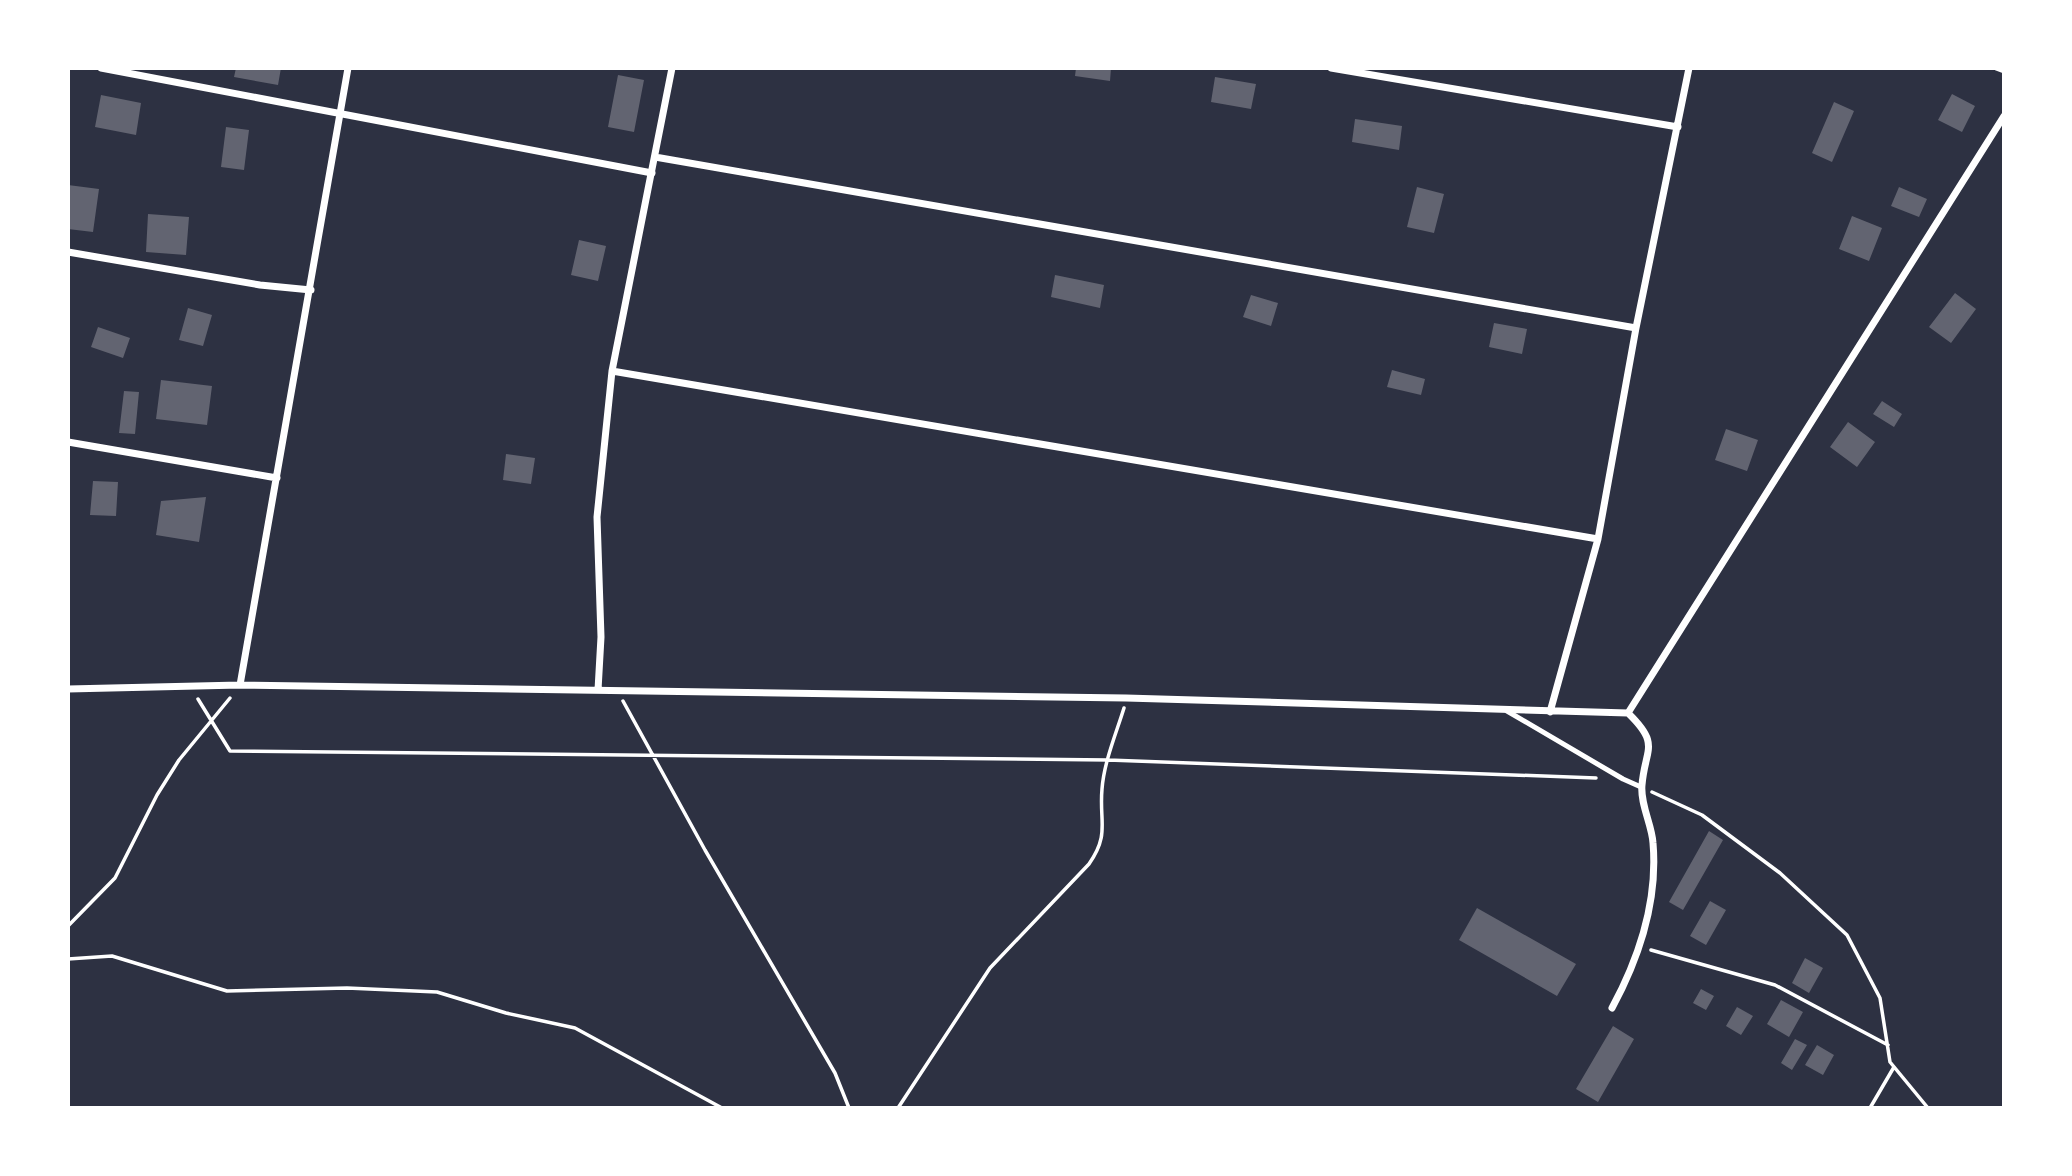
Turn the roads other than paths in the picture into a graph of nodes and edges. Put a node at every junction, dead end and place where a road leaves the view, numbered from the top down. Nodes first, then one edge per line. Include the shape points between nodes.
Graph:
1 (101, 68) edge
2 (348, 68) edge
3 (672, 68) edge
4 (1331, 68) edge
5 (1689, 68) edge
6 (1996, 68) edge
7 (2004, 71) edge
8 (340, 112) junction
9 (2004, 116) edge
10 (1678, 127) junction
11 (655, 157) junction
12 (652, 173) junction
13 (68, 252) edge
14 (311, 290) junction
15 (1636, 328) junction
16 (612, 371) junction
17 (68, 442) edge
18 (277, 478) junction
19 (1598, 539) junction
20 (240, 685) junction
21 (68, 689) edge
22 (598, 690) junction
23 (1507, 711) junction
24 (1550, 712) junction
25 (1628, 713) junction
26 (1641, 787) junction
27 (1612, 1008) dead end

1 - 8 street
2 - 8 street
3 - 11 street
4 - 10 street
5 - 10 street
6 - 7 lane
8 - 12 street
8 - 14 street
9 - 25 street
10 - 15 street
11 - 12 street
11 - 15 street
12 - 16 street
13 - 14 street
14 - 18 street
15 - 19 street
16 - 19 street
16 - 22 street via 597,517
17 - 18 street
18 - 20 street
19 - 24 street
20 - 21 street
20 - 22 street
22 - 23 street via 1126,698
23 - 24 street
23 - 26 lane
24 - 25 street
25 - 26 street via 1648,742
26 - 27 street via 1655,876 1639,947

